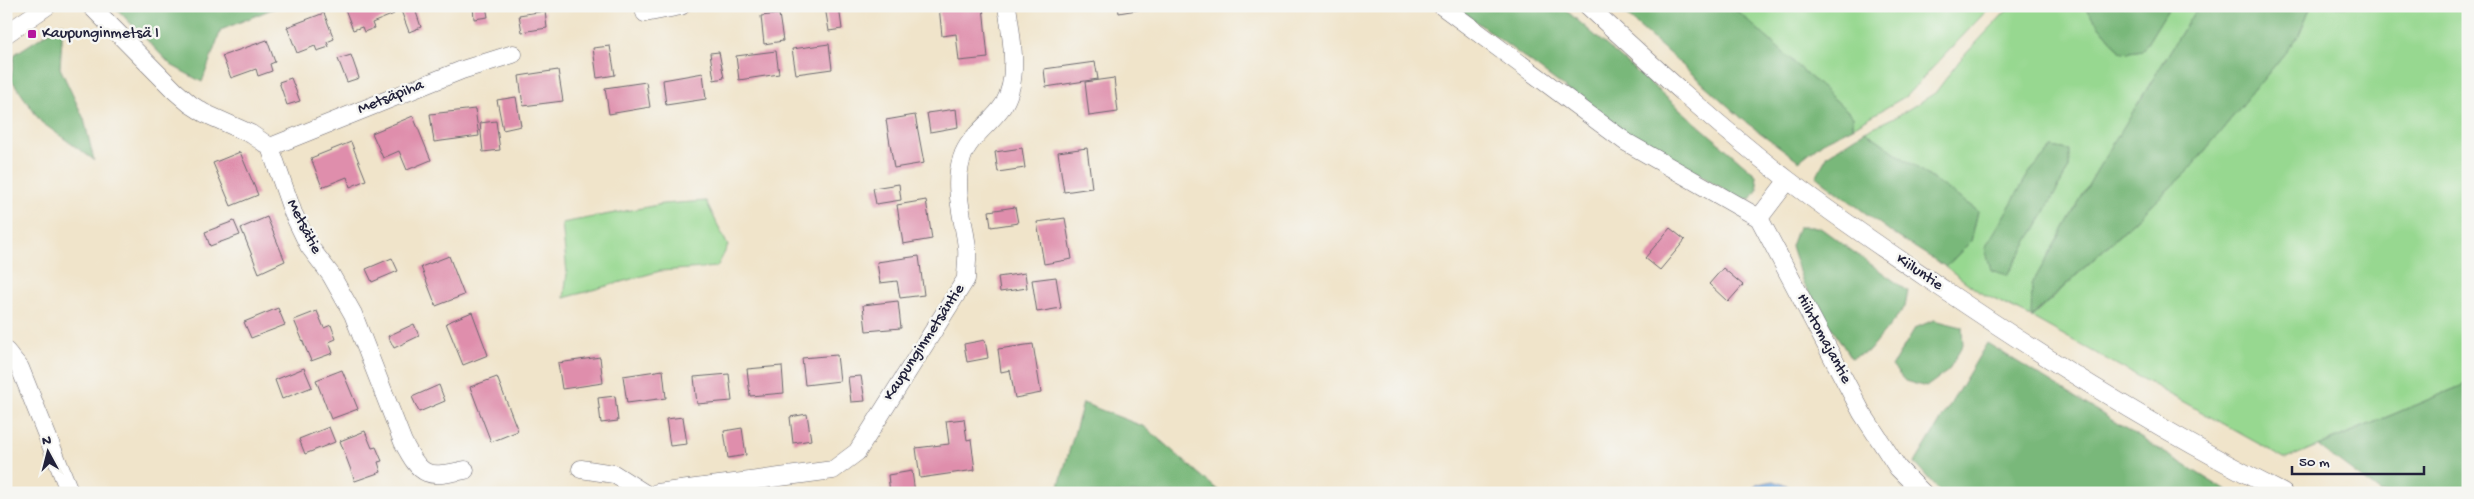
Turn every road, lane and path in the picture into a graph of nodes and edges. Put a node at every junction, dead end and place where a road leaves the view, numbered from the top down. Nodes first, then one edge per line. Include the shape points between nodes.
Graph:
1 (47, 6) edge
2 (91, 6) edge
3 (681, 6) edge
4 (1007, 6) edge
5 (1442, 6) edge
6 (1588, 6) edge
7 (645, 13) dead end
8 (6, 34) edge
9 (513, 54) dead end
10 (270, 147) junction
11 (1788, 180) junction
12 (1759, 218) junction
13 (6, 351) edge
14 (581, 469) dead end
15 (465, 470) dead end
16 (70, 493) edge
17 (644, 493) edge
18 (657, 493) edge
19 (1923, 493) edge
20 (2283, 493) edge

1 - 8 street
2 - 10 street via 190,104
3 - 7 street
4 - 18 street, Kaupunginmetsäntie via 1014,72 1004,104 962,157 958,194 967,249 966,279 857,452 833,470
5 - 12 street via 1626,142
6 - 11 street, Kiiluntie via 1694,102
9 - 10 street, Metsäpiha via 462,70
10 - 15 street, Metsätie via 293,213 353,314 412,458 422,470 436,476
11 - 12 street
11 - 20 street, Kiiluntie via 2019,340 2132,411
12 - 19 street, Hiihtomajantie via 1862,413 1898,468
13 - 16 street via 20,368
14 - 17 street via 614,474

